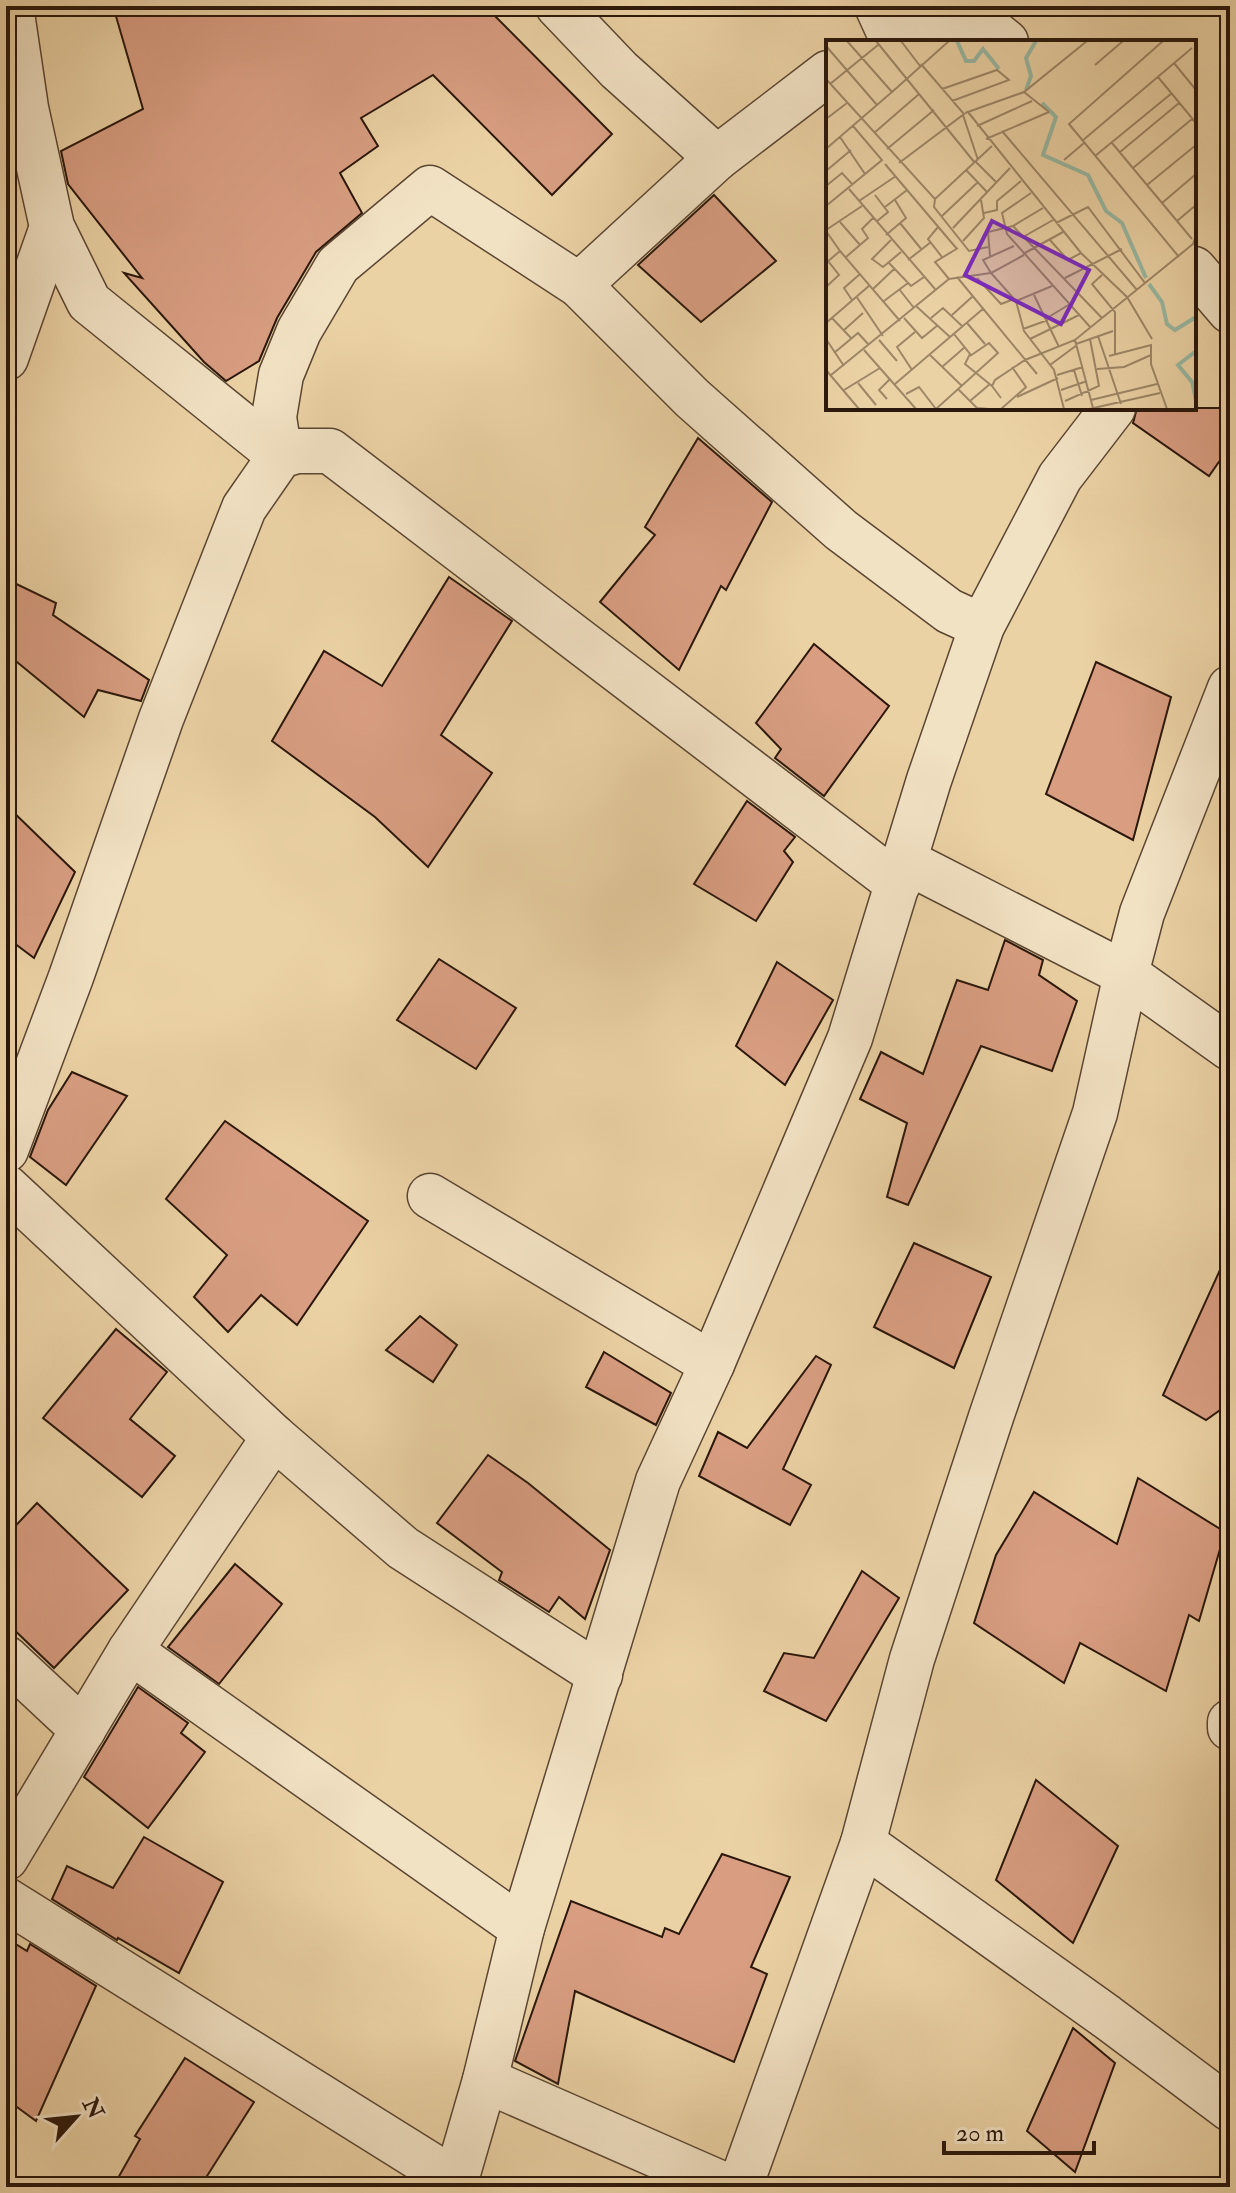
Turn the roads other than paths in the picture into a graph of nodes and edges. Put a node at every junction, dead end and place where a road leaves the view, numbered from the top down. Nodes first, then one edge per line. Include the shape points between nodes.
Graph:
1 (558, 6) edge
2 (877, 6) edge
3 (6, 10) edge
4 (891, 40) edge
5 (900, 40) edge
6 (1004, 40) edge
7 (826, 75) edge
8 (717, 158) junction
9 (52, 227) junction
10 (579, 285) junction
11 (6, 358) edge
12 (1111, 410) edge
13 (280, 456) junction
14 (982, 626) junction
15 (1228, 700) edge
16 (901, 872) junction
17 (1126, 974) junction
18 (1230, 1048) edge
19 (10, 1125) edge
20 (6, 1187) edge
21 (430, 1196) dead end
22 (712, 1364) junction
23 (274, 1437) junction
24 (130, 1651) junction
25 (6, 1658) edge
26 (600, 1675) junction
27 (83, 1730) junction
28 (863, 1843) junction
29 (6, 1858) edge
30 (6, 1900) edge
31 (522, 1928) junction
32 (485, 2080) junction
33 (1230, 2109) edge
34 (455, 2184) edge
35 (729, 2187) edge
36 (740, 2187) edge

1 - 8 street via 619,70
2 - 4 street
3 - 9 street via 13,20
5 - 6 street via 965,24 990,29
7 - 8 street
8 - 10 street
9 - 11 street
9 - 13 street via 89,302
10 - 13 street via 430,188 338,265 299,331 281,375 274,417
10 - 14 street via 692,398 841,530 949,611
12 - 14 street via 1060,477
13 - 16 street via 330,451
13 - 19 street via 238,522 161,719 71,977
14 - 16 street
15 - 17 street via 1142,913
16 - 17 street
16 - 22 street via 850,1038
17 - 18 street
17 - 28 street via 1095,1113 912,1659
20 - 23 street
21 - 22 street
22 - 26 street via 658,1481
23 - 24 street
23 - 26 street via 403,1548
24 - 27 street
24 - 31 street
25 - 27 street
26 - 31 street
27 - 29 street
28 - 33 street
28 - 36 street
30 - 34 street
31 - 32 street
32 - 34 street
32 - 35 street

